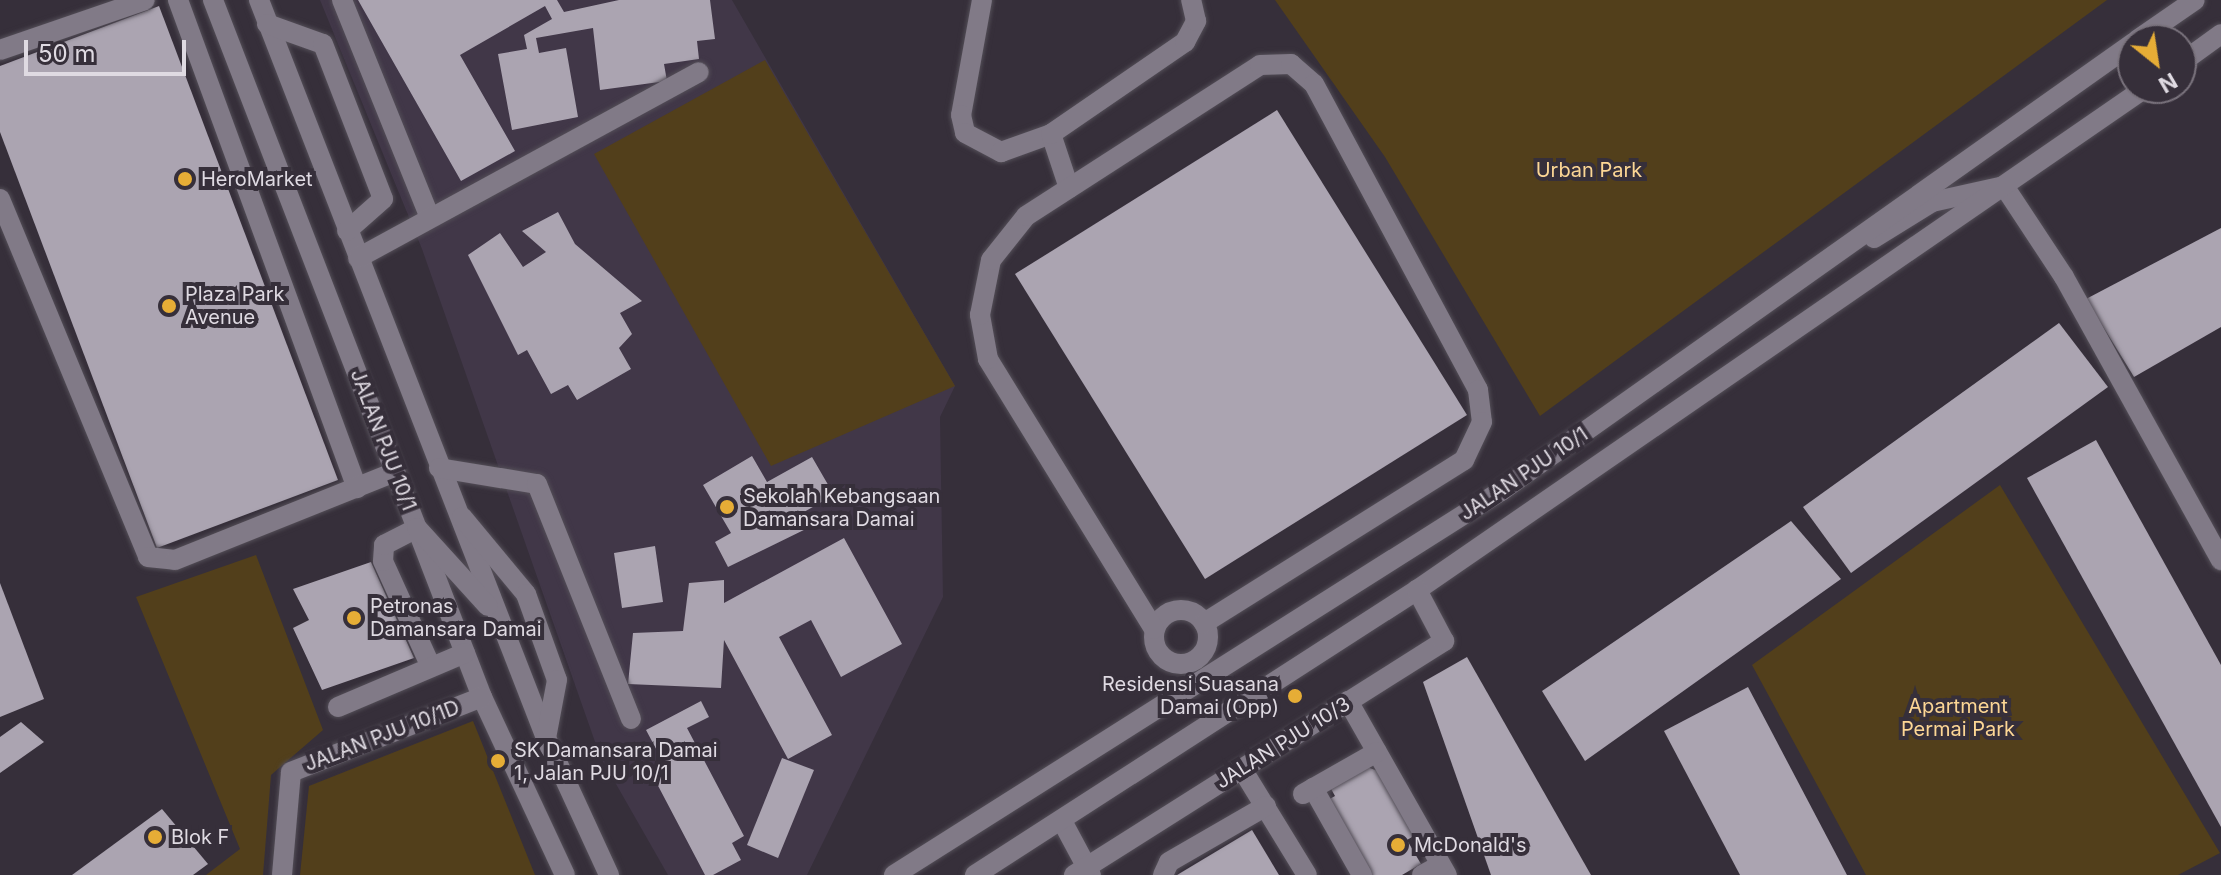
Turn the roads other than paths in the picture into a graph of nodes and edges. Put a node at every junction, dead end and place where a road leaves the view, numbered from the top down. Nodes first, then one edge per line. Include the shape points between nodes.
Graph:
1 (145, 0) edge
2 (178, 0) edge
3 (213, 0) edge
4 (259, 0) edge
5 (342, 0) edge
6 (982, 0) edge
7 (1191, 0) edge
8 (2195, 0) edge
9 (267, 24) junction
10 (2161, 24) edge
11 (2221, 34) edge
12 (0, 50) edge
13 (2197, 51) edge
14 (2117, 55) edge
15 (699, 72) dead end
16 (2122, 104) edge
17 (1051, 134) junction
18 (275, 160) junction
19 (242, 171) junction
20 (2004, 186) junction
21 (1069, 188) junction
22 (0, 199) edge
23 (430, 218) junction
24 (347, 231) junction
25 (358, 258) junction
26 (1772, 301) junction
27 (439, 468) junction
28 (395, 472) junction
29 (357, 488) junction
30 (454, 508) junction
31 (417, 528) junction
32 (2221, 560) edge
33 (1417, 590) junction
34 (497, 615) junction
35 (1154, 629) junction
36 (1206, 632) junction
37 (465, 653) junction
38 (1166, 661) junction
39 (1222, 665) junction
40 (431, 667) junction
41 (1183, 691) junction
42 (482, 697) junction
43 (1348, 701) junction
44 (338, 707) dead end
45 (631, 719) dead end
46 (546, 738) junction
47 (1377, 752) junction
48 (1242, 769) junction
49 (1266, 806) junction
50 (1062, 821) junction
51 (932, 852) junction
52 (1444, 870) edge
53 (1084, 872) edge
54 (282, 875) edge
55 (565, 875) edge
56 (609, 875) edge
57 (894, 875) edge
58 (912, 875) edge
59 (975, 875) edge
60 (1163, 875) edge
61 (1307, 875) edge
62 (1362, 875) edge
63 (1422, 875) edge

1 - 12 street
2 - 19 street
3 - 18 street, JALAN PJU 10/1
4 - 9 street, JALAN PJU 10/1
5 - 23 street
6 - 17 street via 961,115 965,133 1001,152
7 - 17 street via 1196,21 1185,42
8 - 10 street, JALAN PJU 10/1
9 - 24 street, JALAN PJU 10/1
9 - 24 street via 323,44 383,199
11 - 13 street
14 - 26 street, JALAN PJU 10/1
15 - 23 street
16 - 20 street, JALAN PJU 10/1
17 - 21 street
18 - 19 street
18 - 28 street, JALAN PJU 10/1
19 - 29 street
20 - 26 street via 1932,202
20 - 32 street via 2064,277
20 - 33 street, JALAN PJU 10/1
21 - 35 street via 1026,216 991,260 980,315 988,359
21 - 36 street via 1260,65 1291,64 1314,84 1478,390 1482,422 1464,460
22 - 29 street via 148,557 175,560
23 - 25 street
24 - 25 street, JALAN PJU 10/1
25 - 27 street, JALAN PJU 10/1
26 - 39 street, JALAN PJU 10/1 via 1501,491
27 - 30 street, JALAN PJU 10/1
27 - 45 street via 537,484
28 - 29 street
28 - 31 street, JALAN PJU 10/1
30 - 34 street, JALAN PJU 10/1
30 - 46 street via 526,594 557,680
31 - 34 street
31 - 37 street, JALAN PJU 10/1
31 - 40 street via 381,552
33 - 43 street, JALAN PJU 10/3 via 1444,641
33 - 50 street, JALAN PJU 10/1
34 - 46 street, JALAN PJU 10/1
35 - 36 street via 1173,611 1191,612
35 - 38 street via 1155,647
36 - 38 street via 1193,662
36 - 39 street
37 - 40 street
37 - 42 street, JALAN PJU 10/1
38 - 41 street
39 - 41 street, JALAN PJU 10/1
40 - 44 street
41 - 51 street, JALAN PJU 10/1
42 - 54 street, JALAN PJU 10/1D via 291,772
42 - 55 street, JALAN PJU 10/1
43 - 47 street
43 - 48 street, JALAN PJU 10/3
46 - 56 street, JALAN PJU 10/1
47 - 52 street
47 - 62 street via 1308,791
48 - 49 street
48 - 53 street, JALAN PJU 10/3
49 - 60 street via 1169,862
49 - 61 street
50 - 53 street
50 - 59 street, JALAN PJU 10/1
51 - 57 street, JALAN PJU 10/1
51 - 58 street
52 - 63 street

